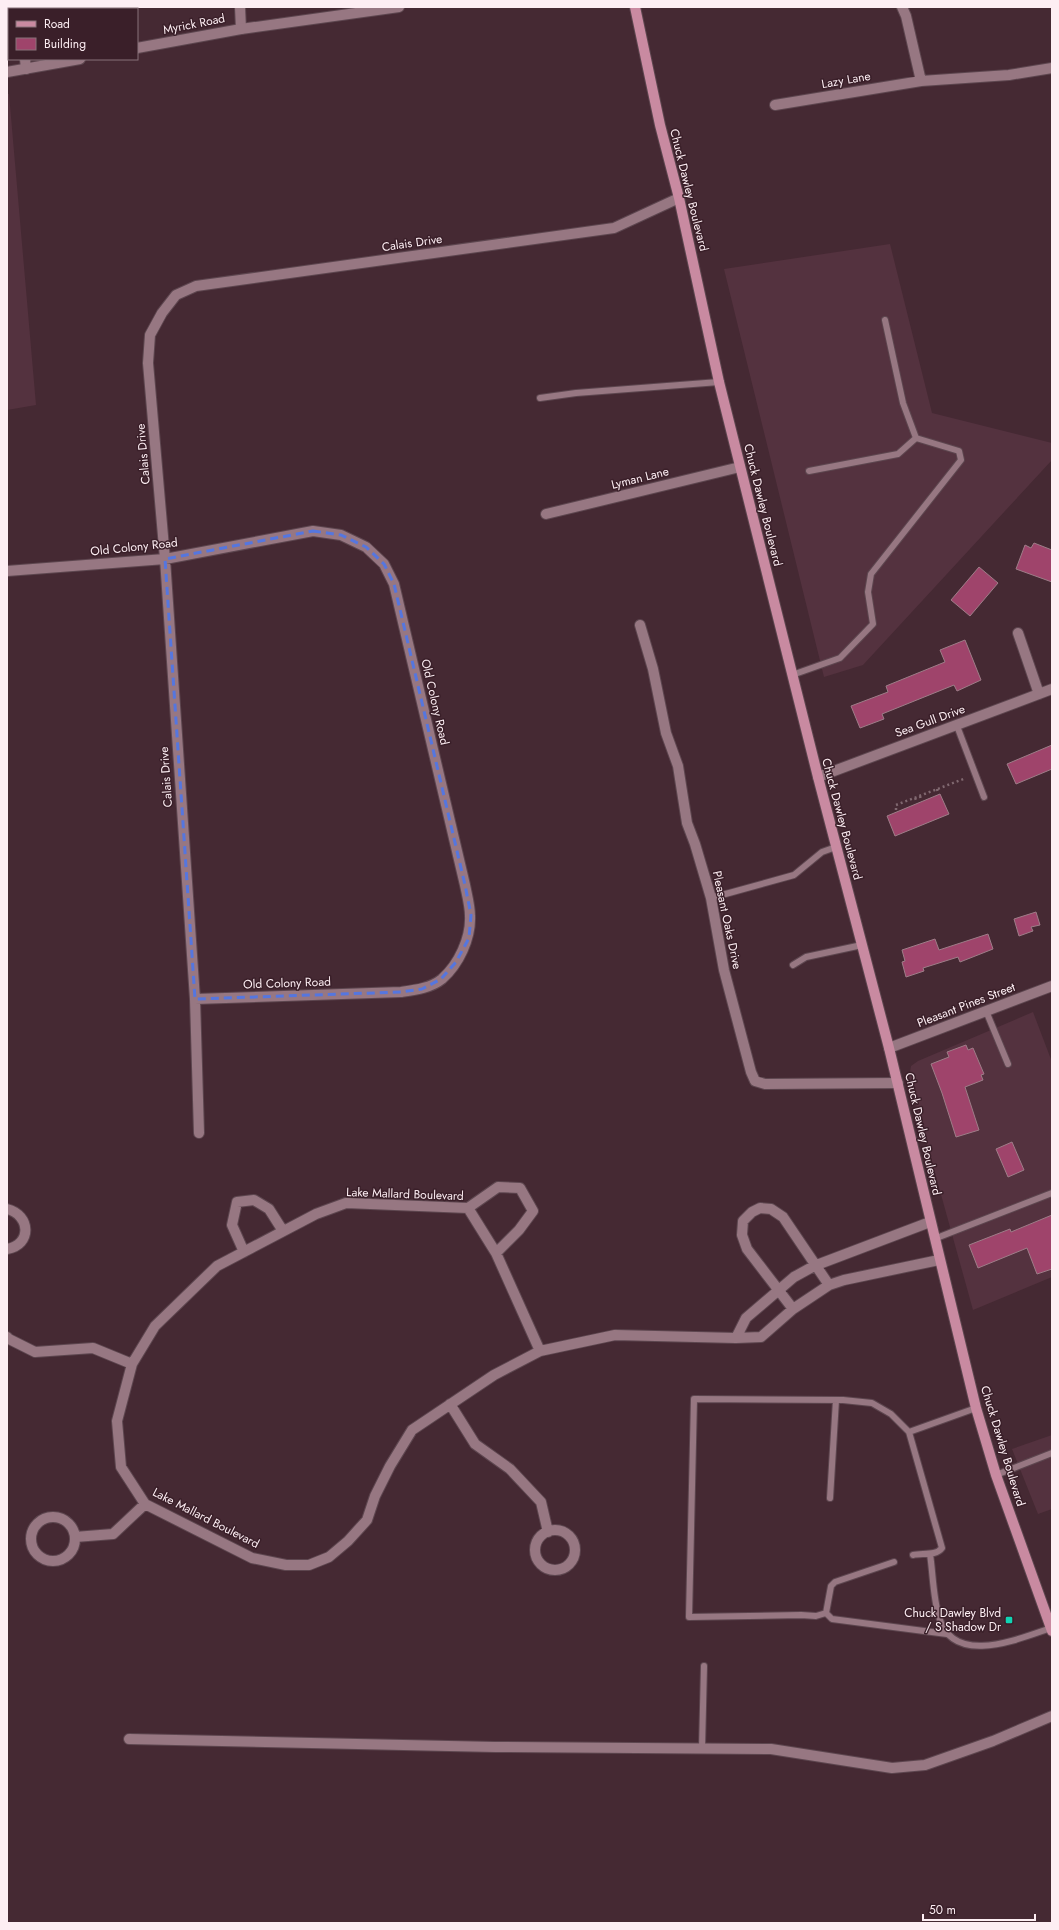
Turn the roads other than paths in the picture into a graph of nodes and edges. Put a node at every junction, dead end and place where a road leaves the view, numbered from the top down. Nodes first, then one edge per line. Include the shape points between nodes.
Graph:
1 (240, 7) edge
2 (399, 7) edge
3 (635, 7) edge
4 (902, 7) edge
5 (241, 29) junction
6 (138, 48) edge
7 (69, 60) edge
8 (25, 64) edge
9 (1052, 68) edge
10 (7, 72) edge
11 (921, 80) junction
12 (775, 105) dead end
13 (679, 198) junction
14 (885, 320) dead end
15 (719, 382) junction
16 (540, 398) dead end
17 (916, 438) junction
18 (740, 467) junction
19 (809, 471) dead end
20 (546, 514) dead end
21 (165, 559) junction
22 (7, 571) edge
23 (640, 625) dead end
24 (1018, 633) dead end
25 (792, 675) junction
26 (1052, 689) edge
27 (1039, 694) junction
28 (958, 726) junction
29 (818, 777) junction
30 (984, 797) dead end
31 (836, 847) junction
32 (711, 898) junction
33 (862, 945) junction
34 (794, 964) dead end
35 (1052, 986) edge
36 (195, 999) junction
37 (986, 1011) junction
38 (889, 1048) junction
39 (1008, 1064) dead end
40 (898, 1083) junction
41 (199, 1133) dead end
42 (1052, 1193) edge
43 (468, 1208) junction
44 (7, 1210) edge
45 (930, 1222) junction
46 (284, 1231) junction
47 (934, 1239) junction
48 (7, 1249) edge
49 (244, 1252) junction
50 (496, 1253) junction
51 (939, 1260) junction
52 (814, 1266) junction
53 (829, 1285) junction
54 (778, 1289) junction
55 (793, 1308) junction
56 (7, 1337) edge
57 (736, 1338) junction
58 (540, 1351) junction
59 (132, 1364) junction
60 (836, 1400) junction
61 (450, 1404) junction
62 (976, 1408) junction
63 (909, 1432) junction
64 (1052, 1453) edge
65 (996, 1475) junction
66 (830, 1498) dead end
67 (145, 1504) junction
68 (548, 1532) dead end
69 (75, 1537) junction
70 (930, 1554) junction
71 (913, 1555) dead end
72 (894, 1562) dead end
73 (826, 1613) junction
74 (1049, 1615) edge
75 (1052, 1629) edge
76 (947, 1634) junction
77 (704, 1666) dead end
78 (1052, 1716) edge
79 (129, 1739) dead end
80 (702, 1748) junction

1 - 5 street
2 - 5 street, Myrick Road
3 - 13 main road, Chuck Dawley Boulevard via 660,125
4 - 11 street
5 - 6 street, Myrick Road
7 - 8 street
8 - 10 street
9 - 11 street, Lazy Lane via 1010,75
11 - 12 street, Lazy Lane
13 - 15 main road, Chuck Dawley Boulevard
13 - 21 street, Calais Drive via 614,228 196,286 176,295 150,335 148,363
14 - 17 lane via 903,403
15 - 16 lane
15 - 18 main road, Chuck Dawley Boulevard
17 - 19 lane via 898,454
17 - 25 lane via 959,451 961,460 871,574 868,592 873,624 840,658
18 - 20 street, Lyman Lane
18 - 25 main road, Chuck Dawley Boulevard
21 - 22 street, Old Colony Road
21 - 36 street, Calais Drive
21 - 36 street, Old Colony Road via 313,531 341,535 366,547 384,564 394,584 470,915 468,938 456,962 442,979 422,989 401,992
23 - 32 street, Pleasant Oaks Drive via 653,669 666,733 678,766 687,823 696,844
24 - 27 street
25 - 29 main road, Chuck Dawley Boulevard
26 - 27 street, Sea Gull Drive
27 - 28 street, Sea Gull Drive
28 - 29 street, Sea Gull Drive
28 - 30 lane
29 - 31 main road, Chuck Dawley Boulevard
31 - 32 lane via 822,852 794,875
31 - 33 main road, Chuck Dawley Boulevard
32 - 40 street, Pleasant Oaks Drive via 724,970 755,1081 765,1084
33 - 34 lane via 806,957
33 - 38 main road, Chuck Dawley Boulevard
35 - 37 street, Pleasant Pines Street
36 - 41 street, Calais Drive
37 - 38 street, Pleasant Pines Street
37 - 39 lane
38 - 40 main road, Chuck Dawley Boulevard
40 - 45 main road, Chuck Dawley Boulevard
42 - 47 lane
43 - 46 street, Lake Mallard Boulevard via 346,1203 316,1214
43 - 50 street, Lake Mallard Boulevard
43 - 50 street via 498,1187 520,1188 533,1211 519,1230
44 - 48 street via 15,1211 21,1216 26,1230 19,1244
45 - 47 main road, Chuck Dawley Boulevard
45 - 52 street
46 - 49 street, Lake Mallard Boulevard
46 - 49 street via 269,1209 254,1200 237,1202 232,1225
47 - 51 main road, Chuck Dawley Boulevard
49 - 59 street, Lake Mallard Boulevard via 217,1266 155,1326
50 - 58 street, Lake Mallard Boulevard
51 - 53 street, Lake Mallard Boulevard
51 - 62 main road, Chuck Dawley Boulevard
52 - 53 street
52 - 54 street
52 - 54 street via 783,1217 771,1209 760,1208 752,1212 743,1221 742,1235 747,1249
53 - 55 street, Lake Mallard Boulevard
54 - 55 street
54 - 57 street via 746,1318
55 - 57 street, Lake Mallard Boulevard via 761,1337
56 - 59 street via 35,1352 92,1348
57 - 58 street, Lake Mallard Boulevard via 615,1335
58 - 61 street, Lake Mallard Boulevard via 494,1375
59 - 67 street, Lake Mallard Boulevard via 117,1421 121,1467
60 - 63 lane via 872,1403 891,1414
60 - 66 lane
60 - 73 lane via 694,1399 689,1617 816,1616
61 - 67 street, Lake Mallard Boulevard via 412,1430 390,1466 375,1496 367,1520 329,1557 309,1565 286,1565 252,1558
61 - 68 street via 475,1444 510,1469 540,1502
62 - 63 lane
62 - 65 main road, Chuck Dawley Boulevard
63 - 70 lane via 942,1548
64 - 65 lane
65 - 74 main road, Chuck Dawley Boulevard
67 - 69 street via 112,1534
69 - 69 street via 73,1528 67,1522 51,1517 36,1525 31,1541 39,1556 55,1561 70,1553
70 - 71 lane
70 - 76 lane via 939,1618
72 - 73 lane via 835,1582 831,1586
73 - 76 lane via 832,1619
74 - 75 main road, Chuck Dawley Boulevard
75 - 76 lane via 1015,1640 971,1646 955,1641
77 - 80 lane
78 - 80 street via 993,1741 918,1766 892,1768 771,1749
79 - 80 street

